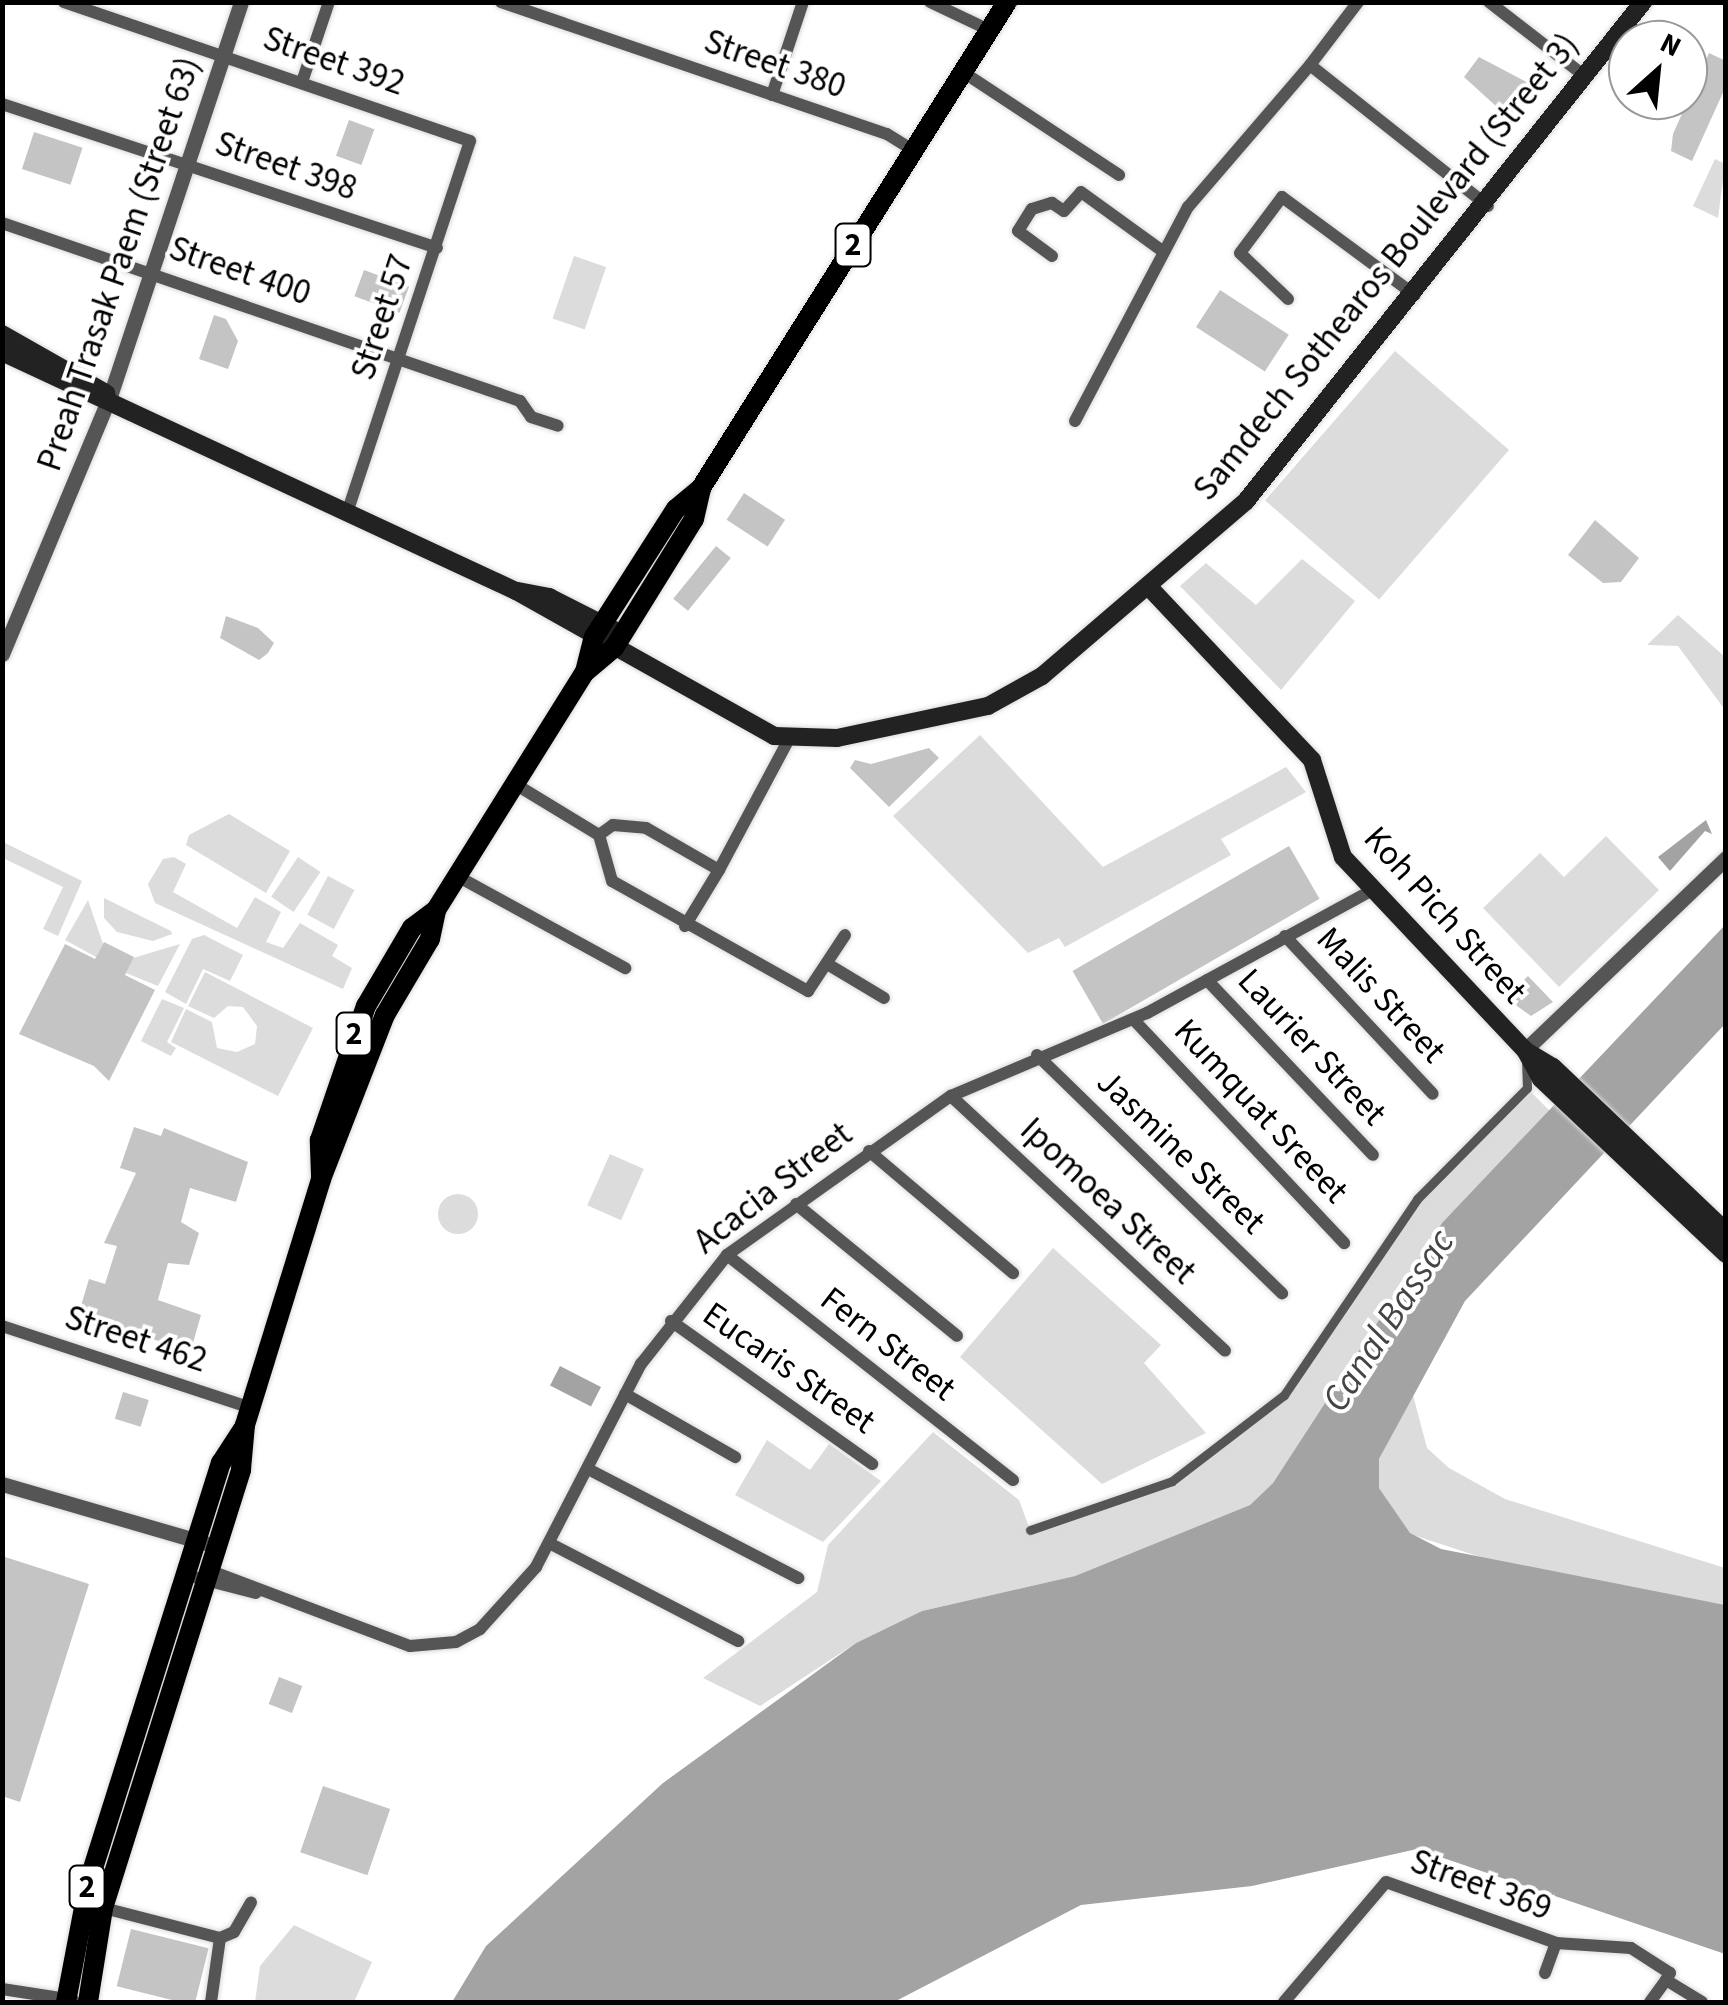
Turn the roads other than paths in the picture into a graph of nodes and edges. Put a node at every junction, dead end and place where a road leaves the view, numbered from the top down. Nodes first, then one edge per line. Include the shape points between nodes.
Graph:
1 (64, 2) edge
2 (241, 2) edge
3 (328, 2) edge
4 (501, 2) edge
5 (803, 2) edge
6 (930, 2) edge
7 (1007, 2) edge
8 (1358, 2) edge
9 (1488, 2) edge
10 (1642, 2) edge
11 (518, 5) edge
12 (990, 30) junction
13 (224, 56) junction
14 (1310, 65) junction
15 (963, 72) junction
16 (1586, 76) junction
17 (302, 82) junction
18 (772, 95) junction
19 (2, 104) edge
20 (470, 141) joint
21 (914, 151) junction
22 (187, 165) junction
23 (1119, 175) dead end
24 (1488, 206) junction
25 (2, 223) edge
26 (436, 248) junction
27 (1164, 252) junction
28 (1052, 256) dead end
29 (152, 272) junction
30 (1415, 295) junction
31 (1288, 299) dead end
32 (2, 334) edge
33 (2, 352) edge
34 (400, 358) junction
35 (110, 396) junction
36 (1075, 421) dead end
37 (558, 426) dead end
38 (348, 510) junction
39 (1148, 586) junction
40 (608, 636) junction
41 (2, 654) edge
42 (788, 741) junction
43 (515, 784) junction
44 (598, 835) junction
45 (1726, 858) edge
46 (719, 870) junction
47 (458, 876) junction
48 (1368, 884) junction
49 (686, 926) junction
50 (845, 935) dead end
51 (1285, 936) junction
52 (828, 965) junction
53 (625, 968) dead end
54 (1208, 980) junction
55 (884, 998) dead end
56 (1133, 1019) junction
57 (1526, 1050) junction
58 (1037, 1055) junction
59 (1433, 1094) dead end
60 (951, 1096) junction
61 (869, 1151) junction
62 (1373, 1155) dead end
63 (1639, 1162) junction
64 (796, 1204) junction
65 (1726, 1232) edge
66 (1344, 1243) dead end
67 (1726, 1254) edge
68 (727, 1255) junction
69 (1013, 1273) dead end
70 (1282, 1293) dead end
71 (671, 1321) junction
72 (2, 1326) edge
73 (957, 1336) dead end
74 (1225, 1351) dead end
75 (625, 1394) junction
76 (248, 1417) junction
77 (734, 1457) dead end
78 (872, 1464) dead end
79 (588, 1468) junction
80 (1013, 1480) dead end
81 (2, 1484) edge
82 (1030, 1530) dead end
83 (206, 1544) junction
84 (551, 1544) junction
85 (197, 1573) junction
86 (798, 1578) dead end
87 (738, 1642) dead end
88 (251, 1903) dead end
89 (93, 1905) junction
90 (220, 1938) junction
91 (1556, 1943) junction
92 (1545, 1973) dead end
93 (1666, 1980) junction
94 (2, 1989) edge
95 (76, 2002) edge
96 (211, 2002) edge
97 (1284, 2002) edge
98 (1650, 2002) edge
99 (1702, 2002) edge

1 - 13 street, Street 392
2 - 13 street, Preah Trasak Paem (Street 63)
3 - 17 street
4 - 11 street, Street 380
5 - 18 street
6 - 12 street
7 - 12 main road, 2
8 - 14 street
9 - 16 street
10 - 16 main road, Samdech Sothearos Boulevard (Street 3)
11 - 18 street, Street 380
12 - 15 main road, 2
13 - 17 street, Street 392
13 - 22 street, Preah Trasak Paem (Street 63)
14 - 24 street
14 - 27 street via 1188,207
15 - 21 main road, 2
15 - 23 street
16 - 24 main road, Samdech Sothearos Boulevard (Street 3)
17 - 20 street, Street 392
18 - 21 street, Street 380
19 - 22 street, Street 398
20 - 26 street, Street 57
21 - 40 main road, 2 via 701,488 676,509
22 - 26 street, Street 398
22 - 29 street, Preah Trasak Paem (Street 63)
24 - 30 main road, Samdech Sothearos Boulevard (Street 3)
25 - 29 street, Street 400
26 - 34 street, Street 57
27 - 28 street via 1080,192 1064,211 1052,203 1032,209 1018,231
27 - 36 street
29 - 34 street, Street 400
29 - 35 street, Preah Trasak Paem (Street 63)
30 - 31 street via 1282,197 1240,253
30 - 39 main road, Samdech Sothearos Boulevard (Street 3) via 1246,501
32 - 35 main road via 84,373
33 - 35 main road
34 - 37 street, Street 400 via 520,400 531,416
34 - 38 street, Street 57
35 - 38 main road
35 - 41 street, Preah Trasak Paem (Street 63)
38 - 40 main road
39 - 42 main road, Samdech Sothearos Boulevard (Street 3) via 1006,700 838,738
39 - 48 main road, Koh Pich Street via 1312,760 1334,842
40 - 42 main road
40 - 43 main road, 2
42 - 46 street
43 - 44 street
43 - 47 main road, 2
44 - 46 street via 613,826 646,828
44 - 49 street via 612,881
45 - 57 street
46 - 49 street
47 - 53 street
47 - 76 main road, 2 via 436,910 412,928 366,1006 320,1140 321,1179
48 - 51 street, Acacia Street
48 - 57 main road, Koh Pich Street
49 - 52 street via 808,991
50 - 52 street
51 - 54 street, Acacia Street
51 - 59 street, Malis Street
52 - 55 street
54 - 56 street, Acacia Street
54 - 62 street, Laurier Street
56 - 58 street, Acacia Street
56 - 66 street, Kumquat Sreeet
57 - 63 main road, Koh Pich Street
57 - 82 street via 1527,1088 1417,1199 1284,1395 1221,1450 1129,1500
58 - 60 street, Acacia Street
58 - 70 street, Jasmine Street
60 - 61 street, Acacia Street
60 - 74 street, Ipomoea Street
61 - 64 street, Acacia Street
61 - 69 street
63 - 65 main road, Koh Pich Street
63 - 67 main road, Koh Pich Street
64 - 68 street, Acacia Street
64 - 73 street
68 - 71 street, Acacia Street
68 - 80 street, Fern Street
71 - 75 street, Acacia Street
71 - 78 street, Eucaris Street
72 - 76 street, Street 462
75 - 77 street
75 - 79 street, Acacia Street
76 - 83 main road, 2 via 221,1462
79 - 84 street, Acacia Street
79 - 86 street
81 - 83 street
83 - 85 main road, 2
84 - 85 street, Acacia Street via 501,1612 456,1642 431,1647 389,1640
84 - 87 street
85 - 89 main road, 2
88 - 90 street via 234,1932
89 - 90 street
89 - 95 main road, 2
90 - 96 street
91 - 92 street
91 - 93 street, Street 369 via 1631,1948 1670,1973
91 - 97 street, Street 369 via 1386,1882
93 - 98 street
93 - 99 street
94 - 95 street

